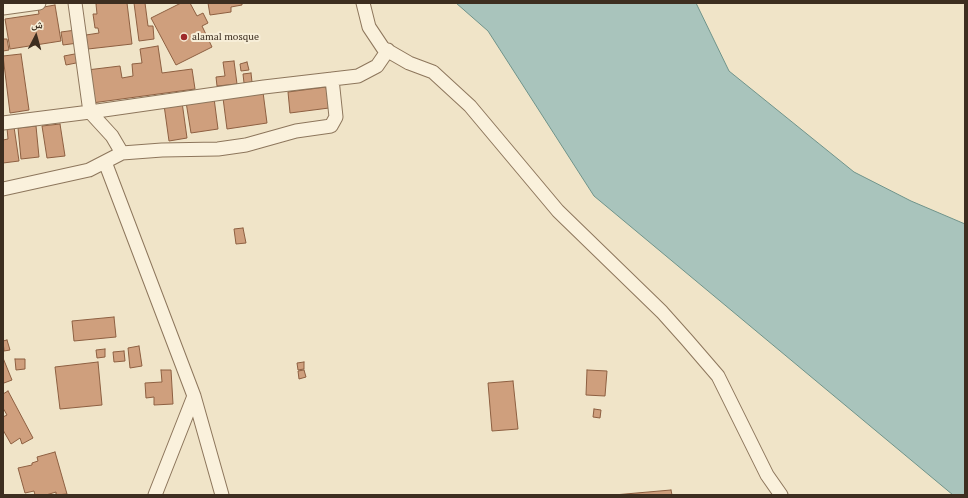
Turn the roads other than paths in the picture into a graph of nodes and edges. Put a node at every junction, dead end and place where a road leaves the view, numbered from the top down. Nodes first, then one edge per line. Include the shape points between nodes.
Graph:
1 (39, 3) edge
2 (75, 3) edge
3 (363, 3) edge
4 (3, 8) edge
5 (388, 50) junction
6 (332, 79) junction
7 (90, 112) junction
8 (3, 123) edge
9 (122, 153) junction
10 (105, 162) junction
11 (3, 189) edge
12 (194, 396) junction
13 (155, 495) edge
14 (222, 495) edge
15 (781, 495) edge

1 - 4 street
2 - 7 street
3 - 5 street via 369,27 383,48
5 - 6 street via 377,66 358,76
5 - 15 street via 409,63 433,72 470,106 558,212 688,340 718,376 768,475
6 - 7 street
6 - 9 street via 336,117 331,126 296,131 246,145 218,149
7 - 8 street
7 - 9 street via 112,136
9 - 10 street
10 - 11 street via 89,170
10 - 12 street
12 - 13 street
12 - 14 street

